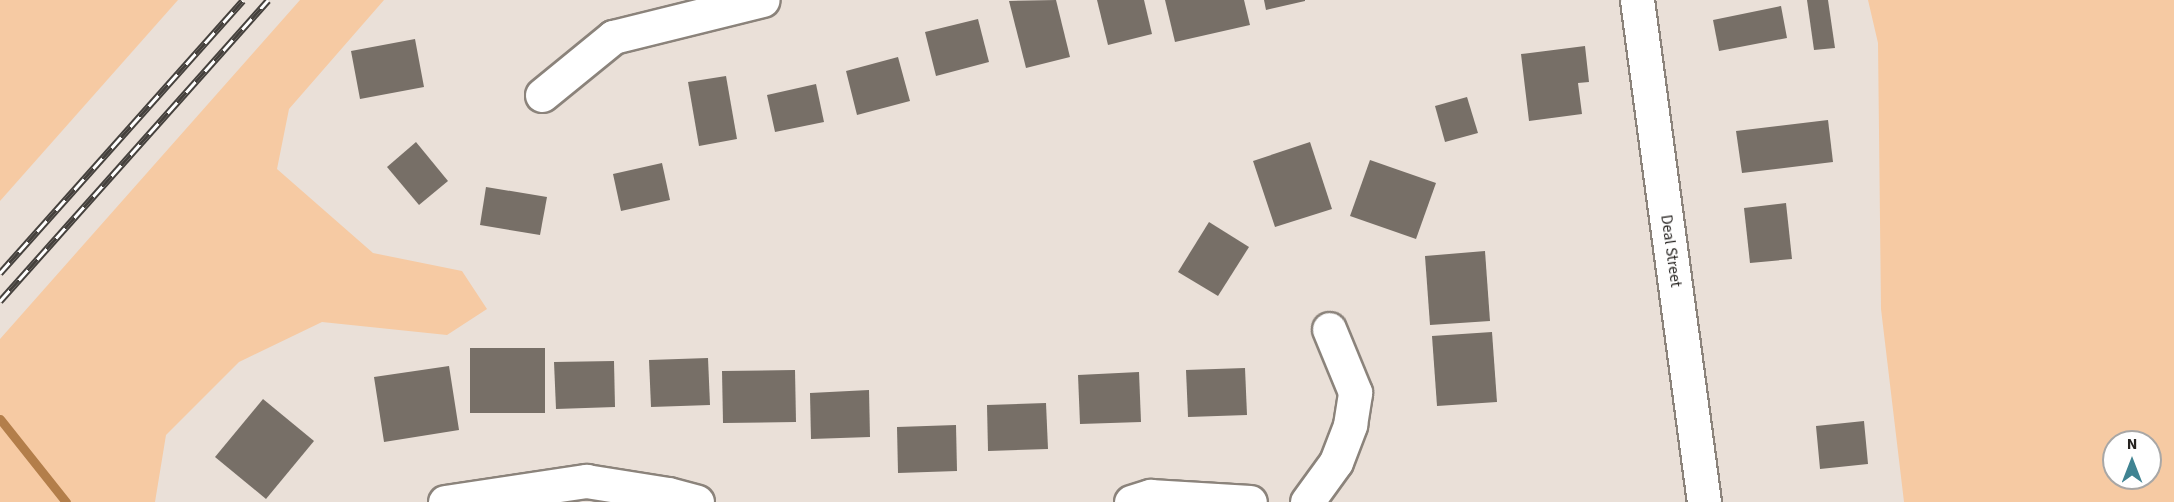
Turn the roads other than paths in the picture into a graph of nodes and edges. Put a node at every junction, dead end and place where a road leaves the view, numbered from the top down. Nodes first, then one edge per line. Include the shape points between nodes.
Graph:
1 (762, 0) edge
2 (1637, 0) edge
3 (542, 95) dead end
4 (1329, 329) dead end
5 (678, 499) edge
6 (445, 502) edge
7 (1131, 502) edge
8 (1250, 502) edge
9 (1307, 502) edge
10 (1704, 502) edge

1 - 3 street via 613,37
2 - 10 street, Deal Street
4 - 9 street via 1355,392 1350,425 1336,462
5 - 6 street via 586,482
7 - 8 street via 1150,496

